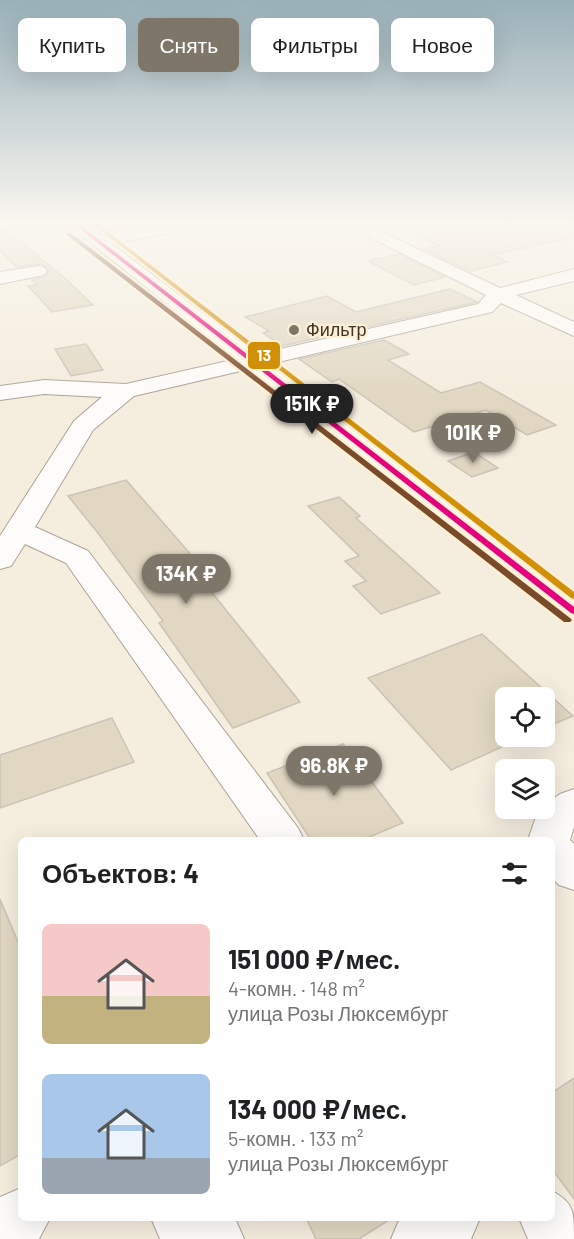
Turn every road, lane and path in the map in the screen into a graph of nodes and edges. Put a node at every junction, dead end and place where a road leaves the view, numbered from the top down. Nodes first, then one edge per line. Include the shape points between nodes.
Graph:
1 (149, 283) edge
2 (475, 283) edge
3 (543, 283) edge
4 (498, 294) junction
5 (574, 330) edge
6 (252, 362) junction
7 (126, 391) junction
8 (0, 393) edge
9 (19, 530) junction
10 (0, 560) edge
11 (574, 611) edge
12 (574, 805) edge
13 (281, 837) edge
14 (550, 837) edge
15 (555, 852) edge
16 (574, 872) edge
17 (18, 1219) edge
18 (185, 1221) edge
19 (447, 1221) edge
20 (550, 1221) edge
21 (0, 1229) edge
22 (214, 1239) edge
23 (421, 1239) edge
24 (563, 1239) edge

1 - 6 street
2 - 4 street
3 - 4 street
4 - 5 street
4 - 6 street via 486,308
6 - 7 street
6 - 11 street
7 - 8 street via 44,387
7 - 9 street via 83,426
9 - 10 street
9 - 13 street via 77,557
12 - 14 street via 554,820
15 - 16 street
17 - 21 street
18 - 22 street
19 - 23 street
20 - 24 street

